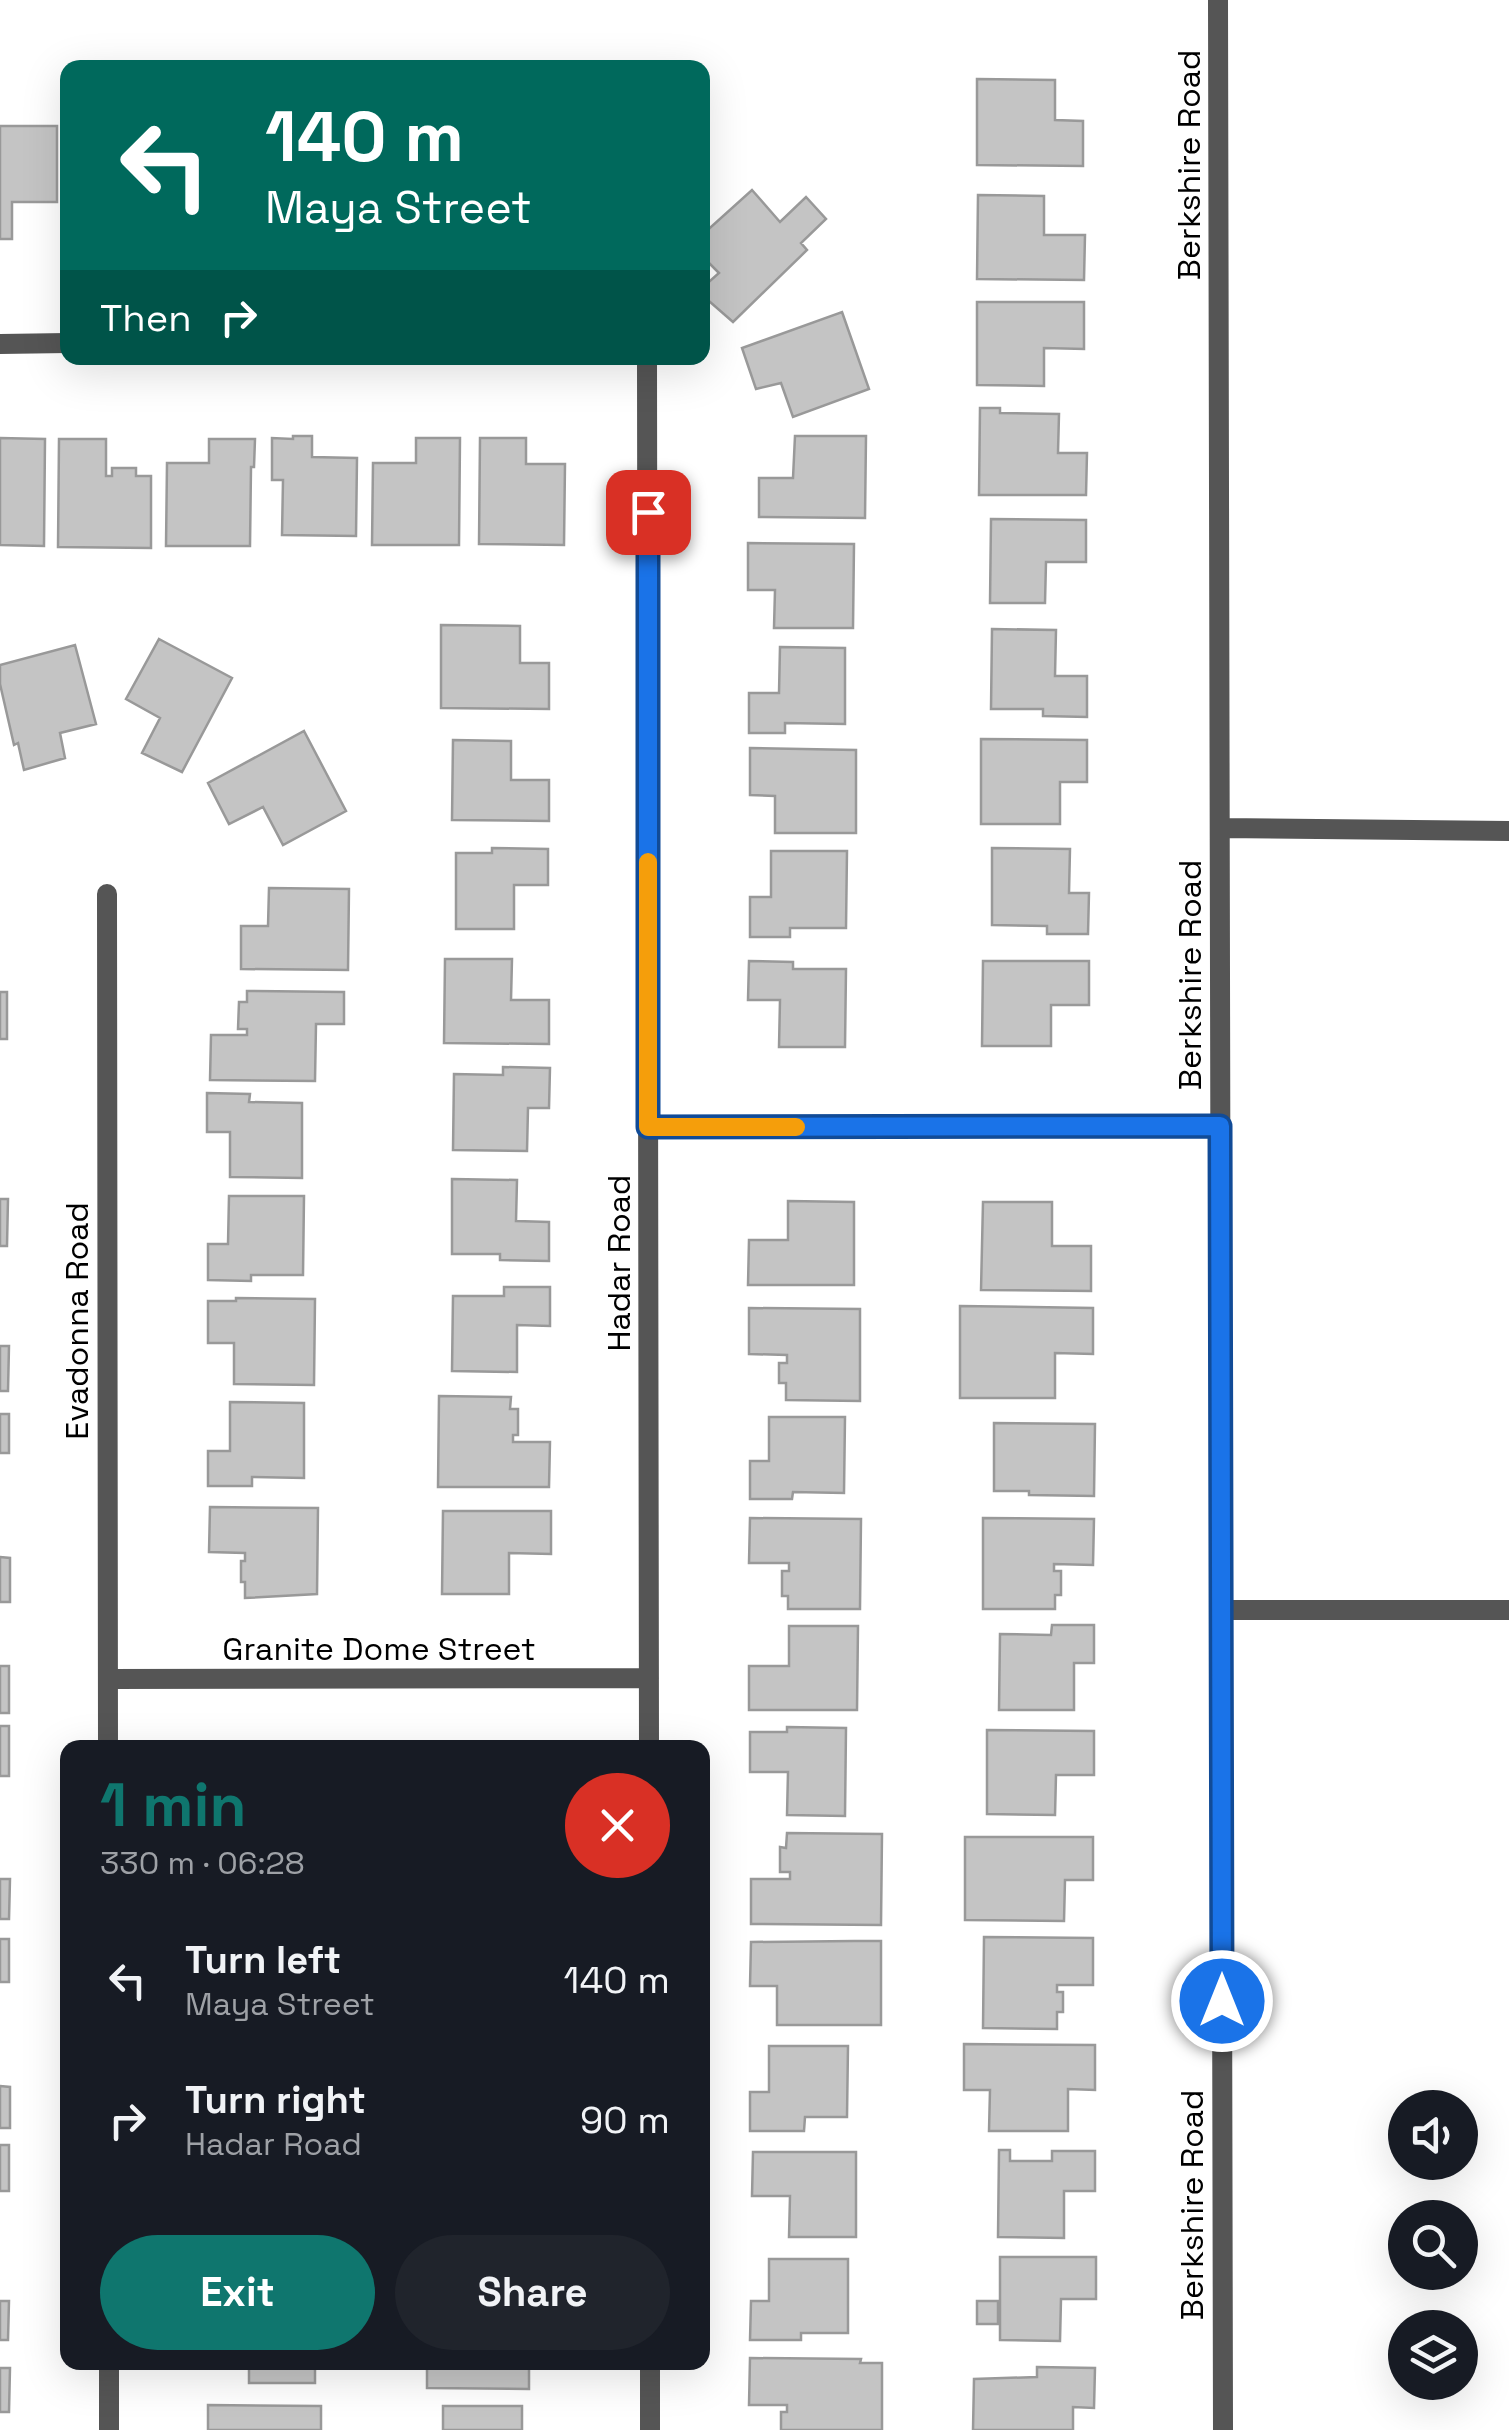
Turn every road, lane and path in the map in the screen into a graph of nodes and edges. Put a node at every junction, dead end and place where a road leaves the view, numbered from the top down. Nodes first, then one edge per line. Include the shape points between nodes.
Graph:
1 (1218, 0) edge
2 (0, 344) edge
3 (60, 344) edge
4 (647, 365) edge
5 (1220, 828) junction
6 (1509, 832) edge
7 (106, 894) dead end
8 (1220, 1126) junction
9 (648, 1127) junction
10 (1221, 1610) junction
11 (1509, 1610) edge
12 (649, 1678) junction
13 (108, 1680) junction
14 (108, 1740) edge
15 (649, 1740) edge
16 (109, 2370) edge
17 (650, 2370) edge
18 (109, 2430) edge
19 (650, 2430) edge
20 (1223, 2430) edge

1 - 5 street, Berkshire Road
2 - 3 street
4 - 9 street, Hadar Road
5 - 6 street
5 - 8 street, Berkshire Road
7 - 13 street, Evadonna Road
8 - 9 street
8 - 10 street, Berkshire Road
9 - 12 street, Hadar Road
10 - 11 street
10 - 20 street, Berkshire Road
12 - 13 street, Granite Dome Street
12 - 15 street, Hadar Road
13 - 14 street, Evadonna Road
16 - 18 street
17 - 19 street

